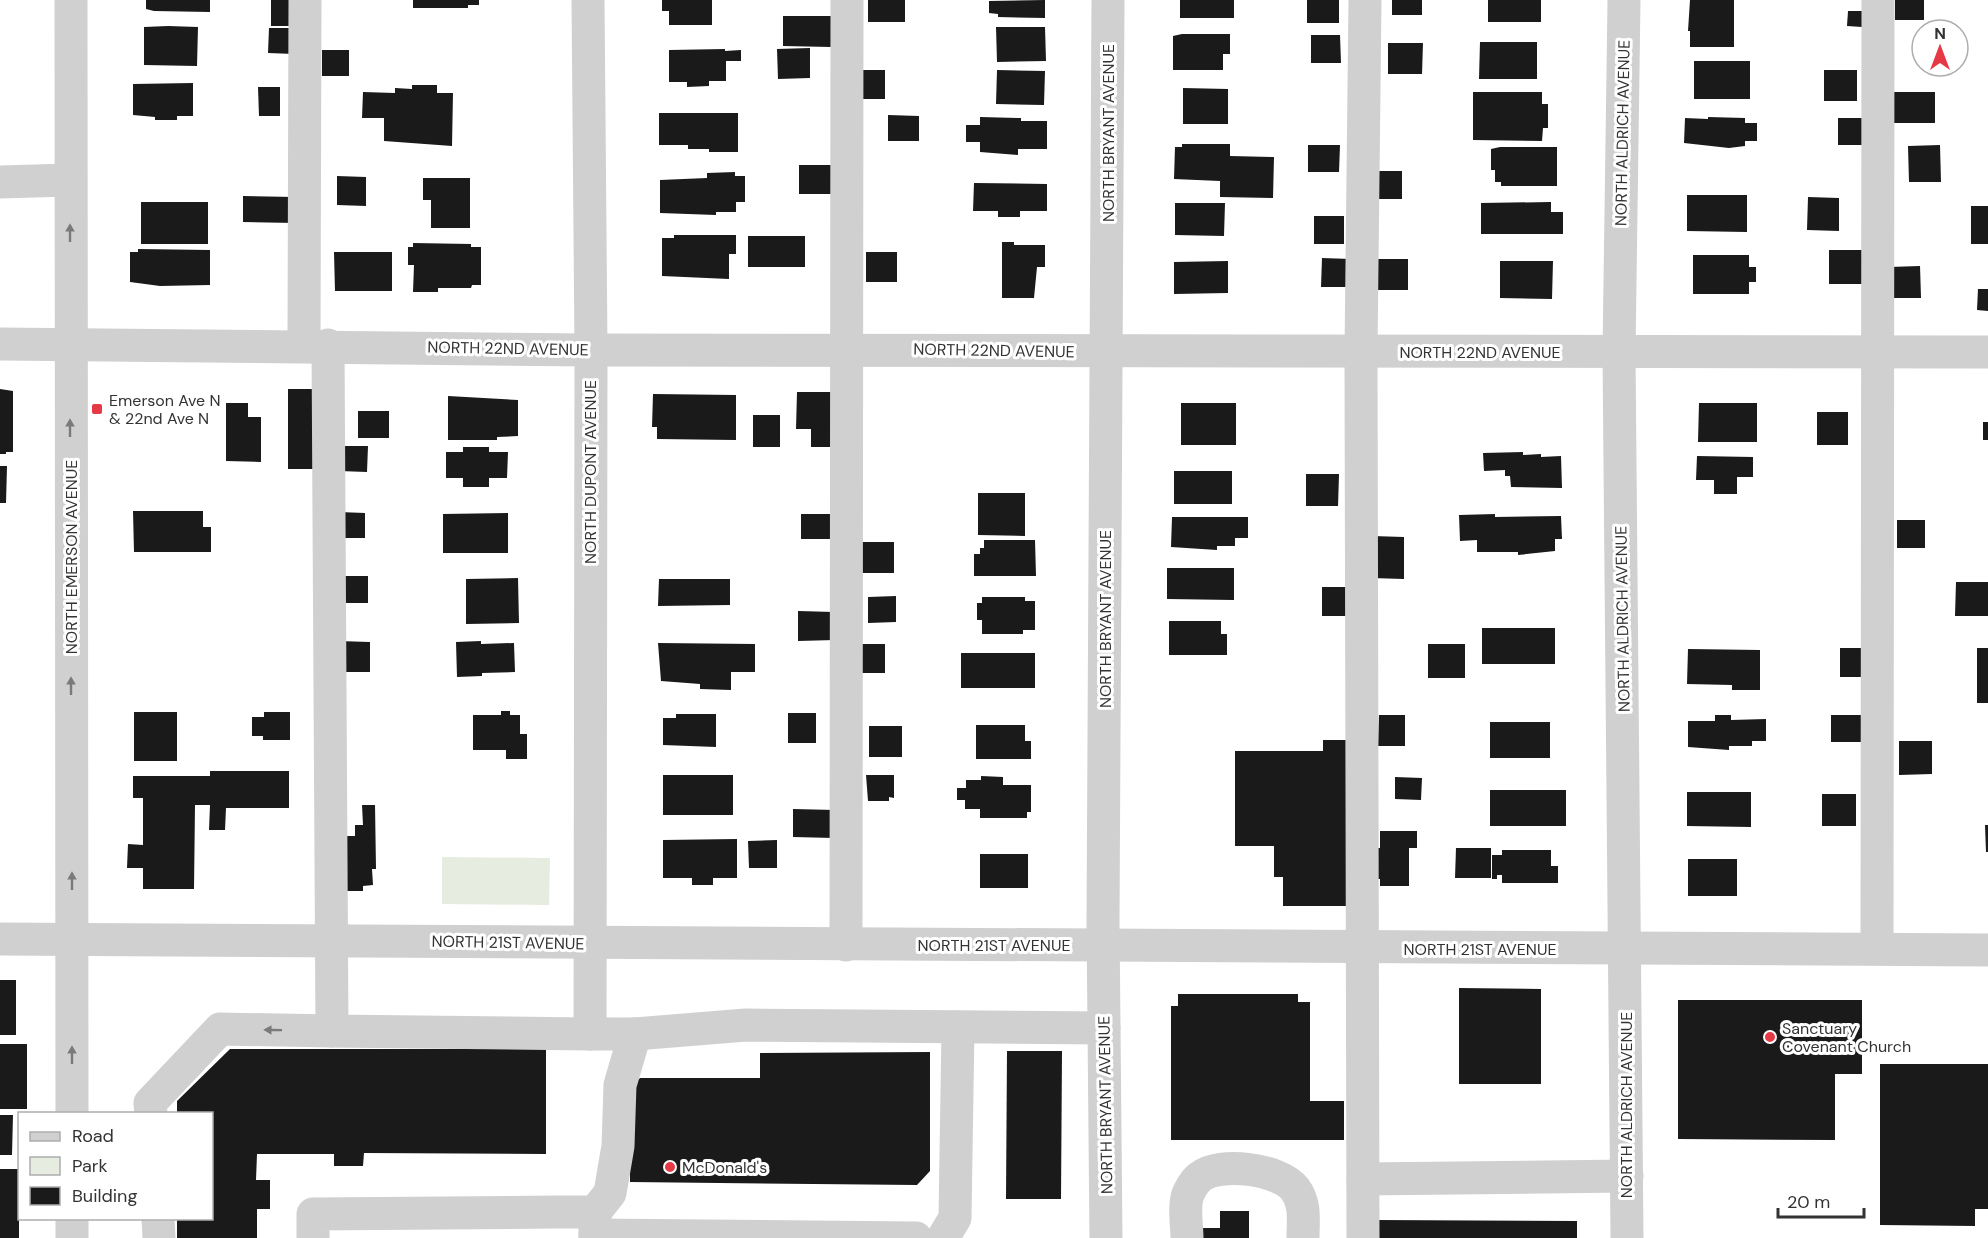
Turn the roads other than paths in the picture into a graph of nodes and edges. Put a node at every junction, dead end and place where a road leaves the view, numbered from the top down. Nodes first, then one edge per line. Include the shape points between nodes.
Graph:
1 (71, 0) edge
2 (305, 0) edge
3 (588, 0) edge
4 (847, 0) edge
5 (1108, 0) edge
6 (1365, 0) edge
7 (1624, 0) edge
8 (1878, 0) edge
9 (70, 180) junction
10 (0, 182) edge
11 (0, 344) edge
12 (70, 344) junction
13 (316, 345) junction
14 (845, 349) junction
15 (591, 350) junction
16 (1107, 351) junction
17 (1361, 352) junction
18 (1988, 352) edge
19 (1619, 353) junction
20 (1879, 353) junction
21 (0, 939) edge
22 (72, 939) junction
23 (330, 941) junction
24 (589, 943) junction
25 (846, 945) junction
26 (1102, 946) junction
27 (1362, 948) junction
28 (1877, 948) junction
29 (1626, 949) junction
30 (1988, 950) edge
31 (958, 1027) junction
32 (1104, 1028) junction
33 (332, 1031) junction
34 (590, 1034) junction
35 (635, 1034) junction
36 (72, 1112) edge
37 (151, 1112) edge
38 (1627, 1176) junction
39 (1363, 1179) junction
40 (72, 1220) edge
41 (158, 1220) edge
42 (595, 1228) edge
43 (72, 1238) edge
44 (159, 1238) edge
45 (313, 1238) edge
46 (916, 1238) edge
47 (943, 1238) edge
48 (1107, 1238) edge
49 (1187, 1238) edge
50 (1303, 1238) edge
51 (1363, 1238) edge
52 (1627, 1238) edge

1 - 9 street, NORTH EMERSON AVENUE
2 - 13 street
3 - 15 street, NORTH DUPONT AVENUE
4 - 14 street
5 - 16 street, NORTH BRYANT AVENUE
6 - 17 street
7 - 19 street, NORTH ALDRICH AVENUE
8 - 20 street
9 - 10 street
12 -> 9 street, NORTH EMERSON AVENUE
11 - 12 street, NORTH 22ND AVENUE
12 - 13 street, NORTH 22ND AVENUE
22 -> 12 street, NORTH EMERSON AVENUE
13 - 15 street, NORTH 22ND AVENUE
13 - 23 street
14 - 15 street, NORTH 22ND AVENUE
14 - 16 street, NORTH 22ND AVENUE
14 - 25 street
15 - 24 street, NORTH DUPONT AVENUE
16 - 17 street, NORTH 22ND AVENUE
16 - 26 street, NORTH BRYANT AVENUE
17 - 19 street, NORTH 22ND AVENUE
17 - 27 street
18 - 20 street, NORTH 22ND AVENUE
19 - 20 street, NORTH 22ND AVENUE
19 - 29 street, NORTH ALDRICH AVENUE
20 - 28 street
21 - 22 street, NORTH 21ST AVENUE
22 - 23 street, NORTH 21ST AVENUE
36 -> 22 street, NORTH EMERSON AVENUE
23 - 24 street, NORTH 21ST AVENUE
23 - 33 street
24 - 25 street, NORTH 21ST AVENUE
24 - 34 street, NORTH DUPONT AVENUE
25 - 26 street, NORTH 21ST AVENUE
26 - 27 street, NORTH 21ST AVENUE
26 - 32 street, NORTH BRYANT AVENUE
27 - 29 street, NORTH 21ST AVENUE
27 - 39 street
28 - 29 street, NORTH 21ST AVENUE
28 - 30 street, NORTH 21ST AVENUE
29 - 38 street, NORTH ALDRICH AVENUE
31 - 32 street
31 - 35 street via 746,1025
31 - 47 street via 955,1218
32 - 48 street, NORTH BRYANT AVENUE
33 - 34 street
33 -> 37 street via 220,1029 150,1103
34 - 35 street
35 - 42 street via 620,1085 618,1146 610,1193
38 - 39 street
38 - 52 street, NORTH ALDRICH AVENUE
39 - 51 street
40 - 43 street
41 - 44 street
42 - 45 street via 313,1214
42 - 46 street
49 - 50 street via 1187,1194 1200,1177 1214,1171 1251,1170 1278,1175 1294,1188 1303,1205

